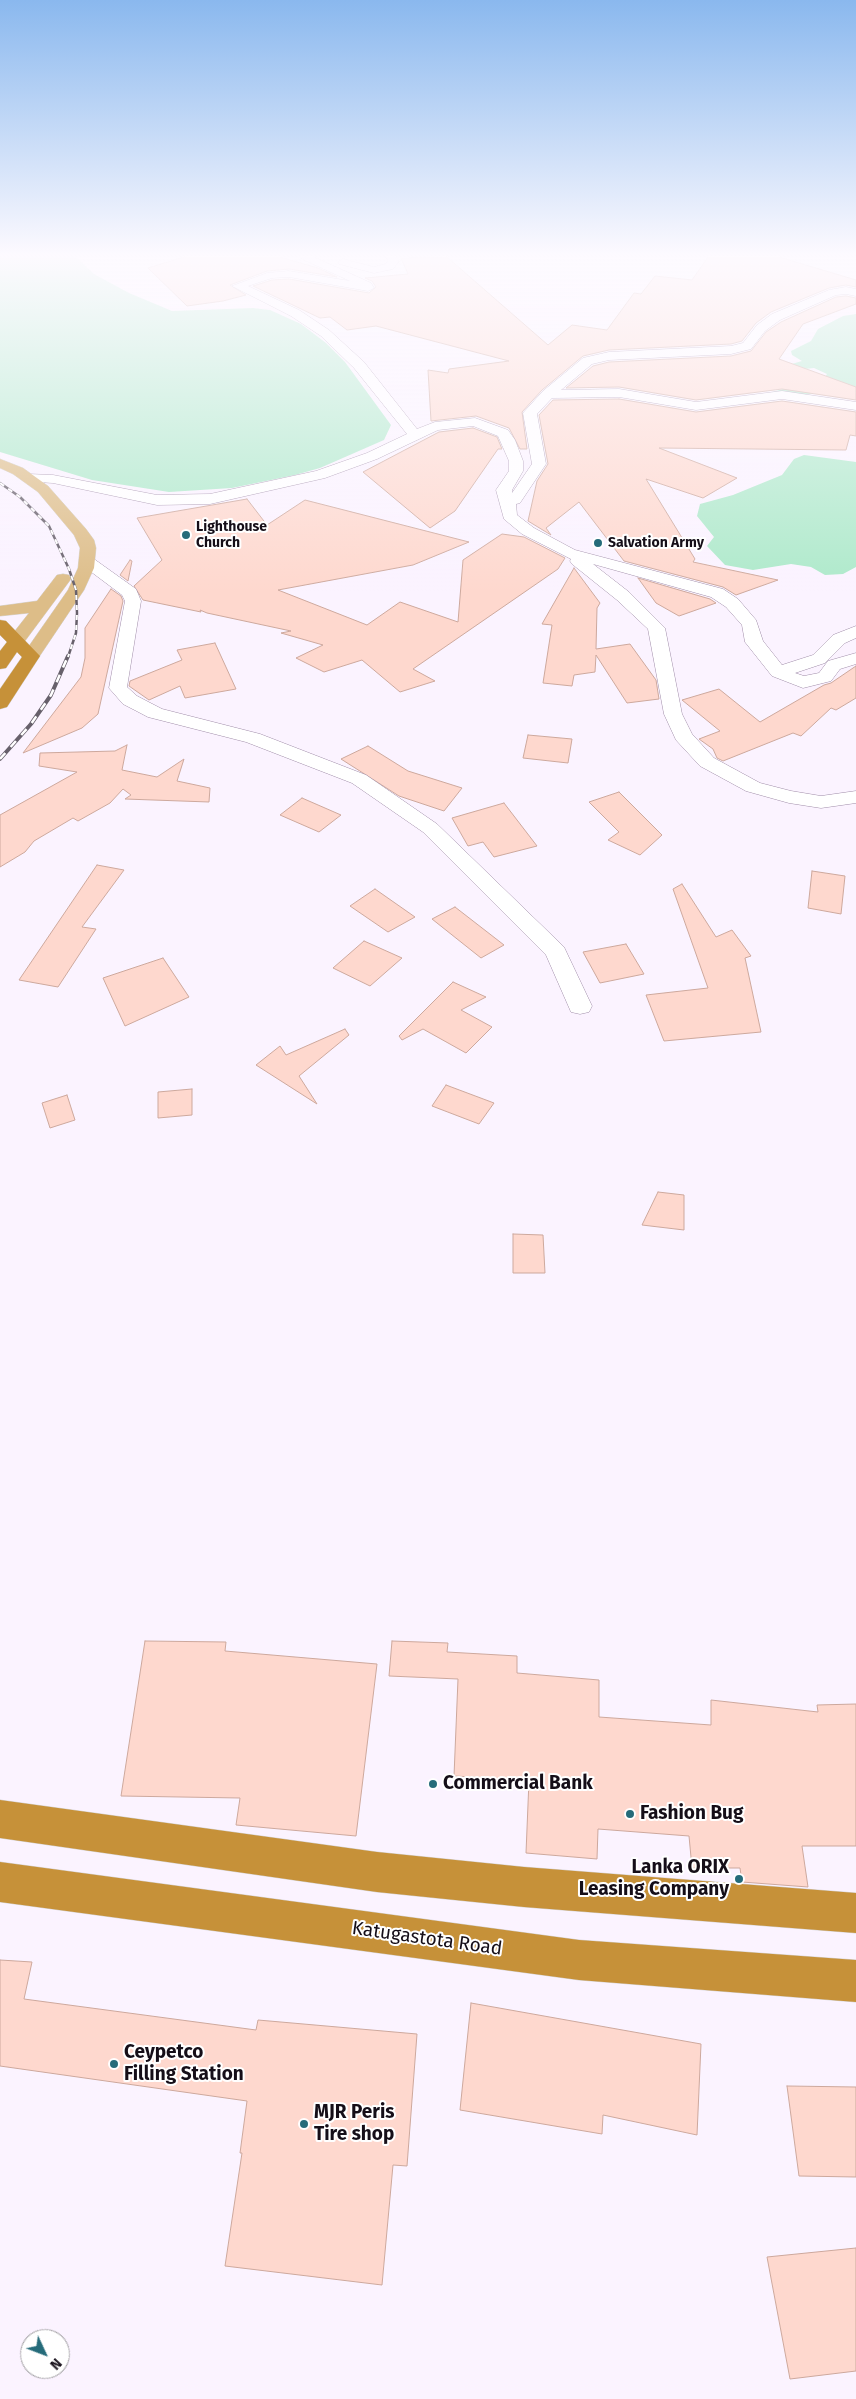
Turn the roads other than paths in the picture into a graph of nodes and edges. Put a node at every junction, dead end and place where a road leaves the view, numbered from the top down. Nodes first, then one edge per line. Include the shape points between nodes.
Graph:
1 (363, 369) edge
2 (578, 369) edge
3 (548, 394) junction
4 (856, 406) edge
5 (414, 434) junction
6 (0, 463) edge
7 (28, 478) junction
8 (510, 508) junction
9 (70, 522) junction
10 (569, 554) junction
11 (88, 562) junction
12 (41, 606) junction
13 (0, 611) edge
14 (0, 625) edge
15 (856, 631) edge
16 (16, 641) junction
17 (31, 656) junction
18 (856, 658) edge
19 (0, 664) edge
20 (778, 672) junction
21 (0, 703) edge
22 (856, 797) edge
23 (580, 1006) dead end
24 (0, 1819) edge
25 (0, 1882) edge
26 (856, 1913) edge
27 (856, 1981) edge

1 - 5 street
2 - 3 street
3 - 4 street via 619,393 696,406 782,395
3 - 8 street via 530,413 538,464
5 - 7 street via 372,456 320,476 210,498 157,500 53,479
5 - 8 street via 435,426 475,422 504,433 516,461 516,471 504,490
6 - 7 main road
7 - 9 main road via 43,489
8 - 10 street via 509,516 528,531
9 - 11 main road via 86,540
9 - 12 main road via 73,558 69,569
10 - 20 street via 717,593 732,603 750,624 754,642
10 - 22 street via 623,596 656,628 673,714 683,736 707,762 753,787 789,797 821,802
11 - 17 main road via 76,590
11 - 23 street via 130,593 133,601 118,688 130,700 155,713 253,738 358,780 430,828 556,952
12 - 13 main road
12 - 16 main road
14 - 16 highway
15 - 20 street via 839,639 819,659
16 - 17 highway
16 - 19 highway
17 - 21 highway
18 - 20 street via 834,665 825,678 813,681 803,682
24 - 26 highway via 377,1872
25 - 27 highway, Katugastota Road via 579,1960

